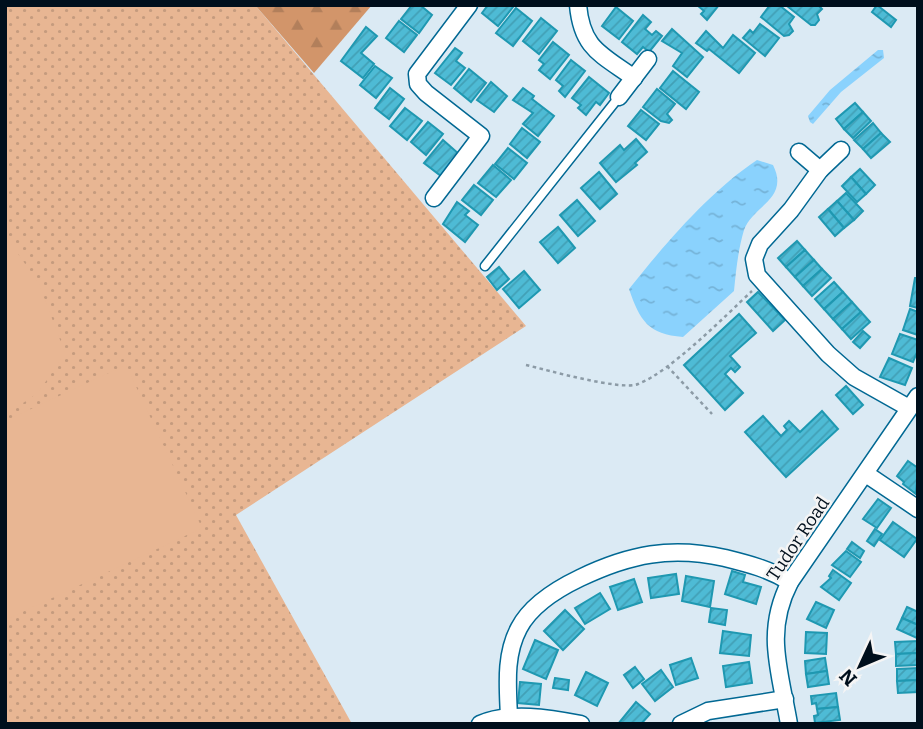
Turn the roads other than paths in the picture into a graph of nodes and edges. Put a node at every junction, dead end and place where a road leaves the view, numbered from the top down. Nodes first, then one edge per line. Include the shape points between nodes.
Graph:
1 (470, 5) edge
2 (578, 5) edge
3 (649, 59) dead end
4 (634, 78) junction
5 (619, 97) joint
6 (841, 150) dead end
7 (799, 152) dead end
8 (820, 170) junction
9 (434, 198) dead end
10 (485, 266) dead end
11 (914, 402) edge
12 (866, 474) junction
13 (918, 509) edge
14 (790, 582) junction
15 (785, 699) junction
16 (509, 718) junction
17 (480, 724) edge
18 (581, 724) edge
19 (681, 724) edge
20 (789, 724) edge

1 - 9 street via 416,74 426,93 481,136
2 - 4 street via 587,41
3 - 4 street
4 - 5 street
5 - 10 lane
6 - 8 street
7 - 8 street
8 - 11 street via 760,244 754,259 757,275 854,377
11 - 12 street, Tudor Road
12 - 13 street
12 - 14 street, Tudor Road
14 - 15 street, Tudor Road via 776,616 774,635
14 - 16 street via 755,565 673,551 637,557 569,583 522,622 509,662
15 - 19 street via 708,711
15 - 20 street, Tudor Road
16 - 17 street
16 - 18 street

